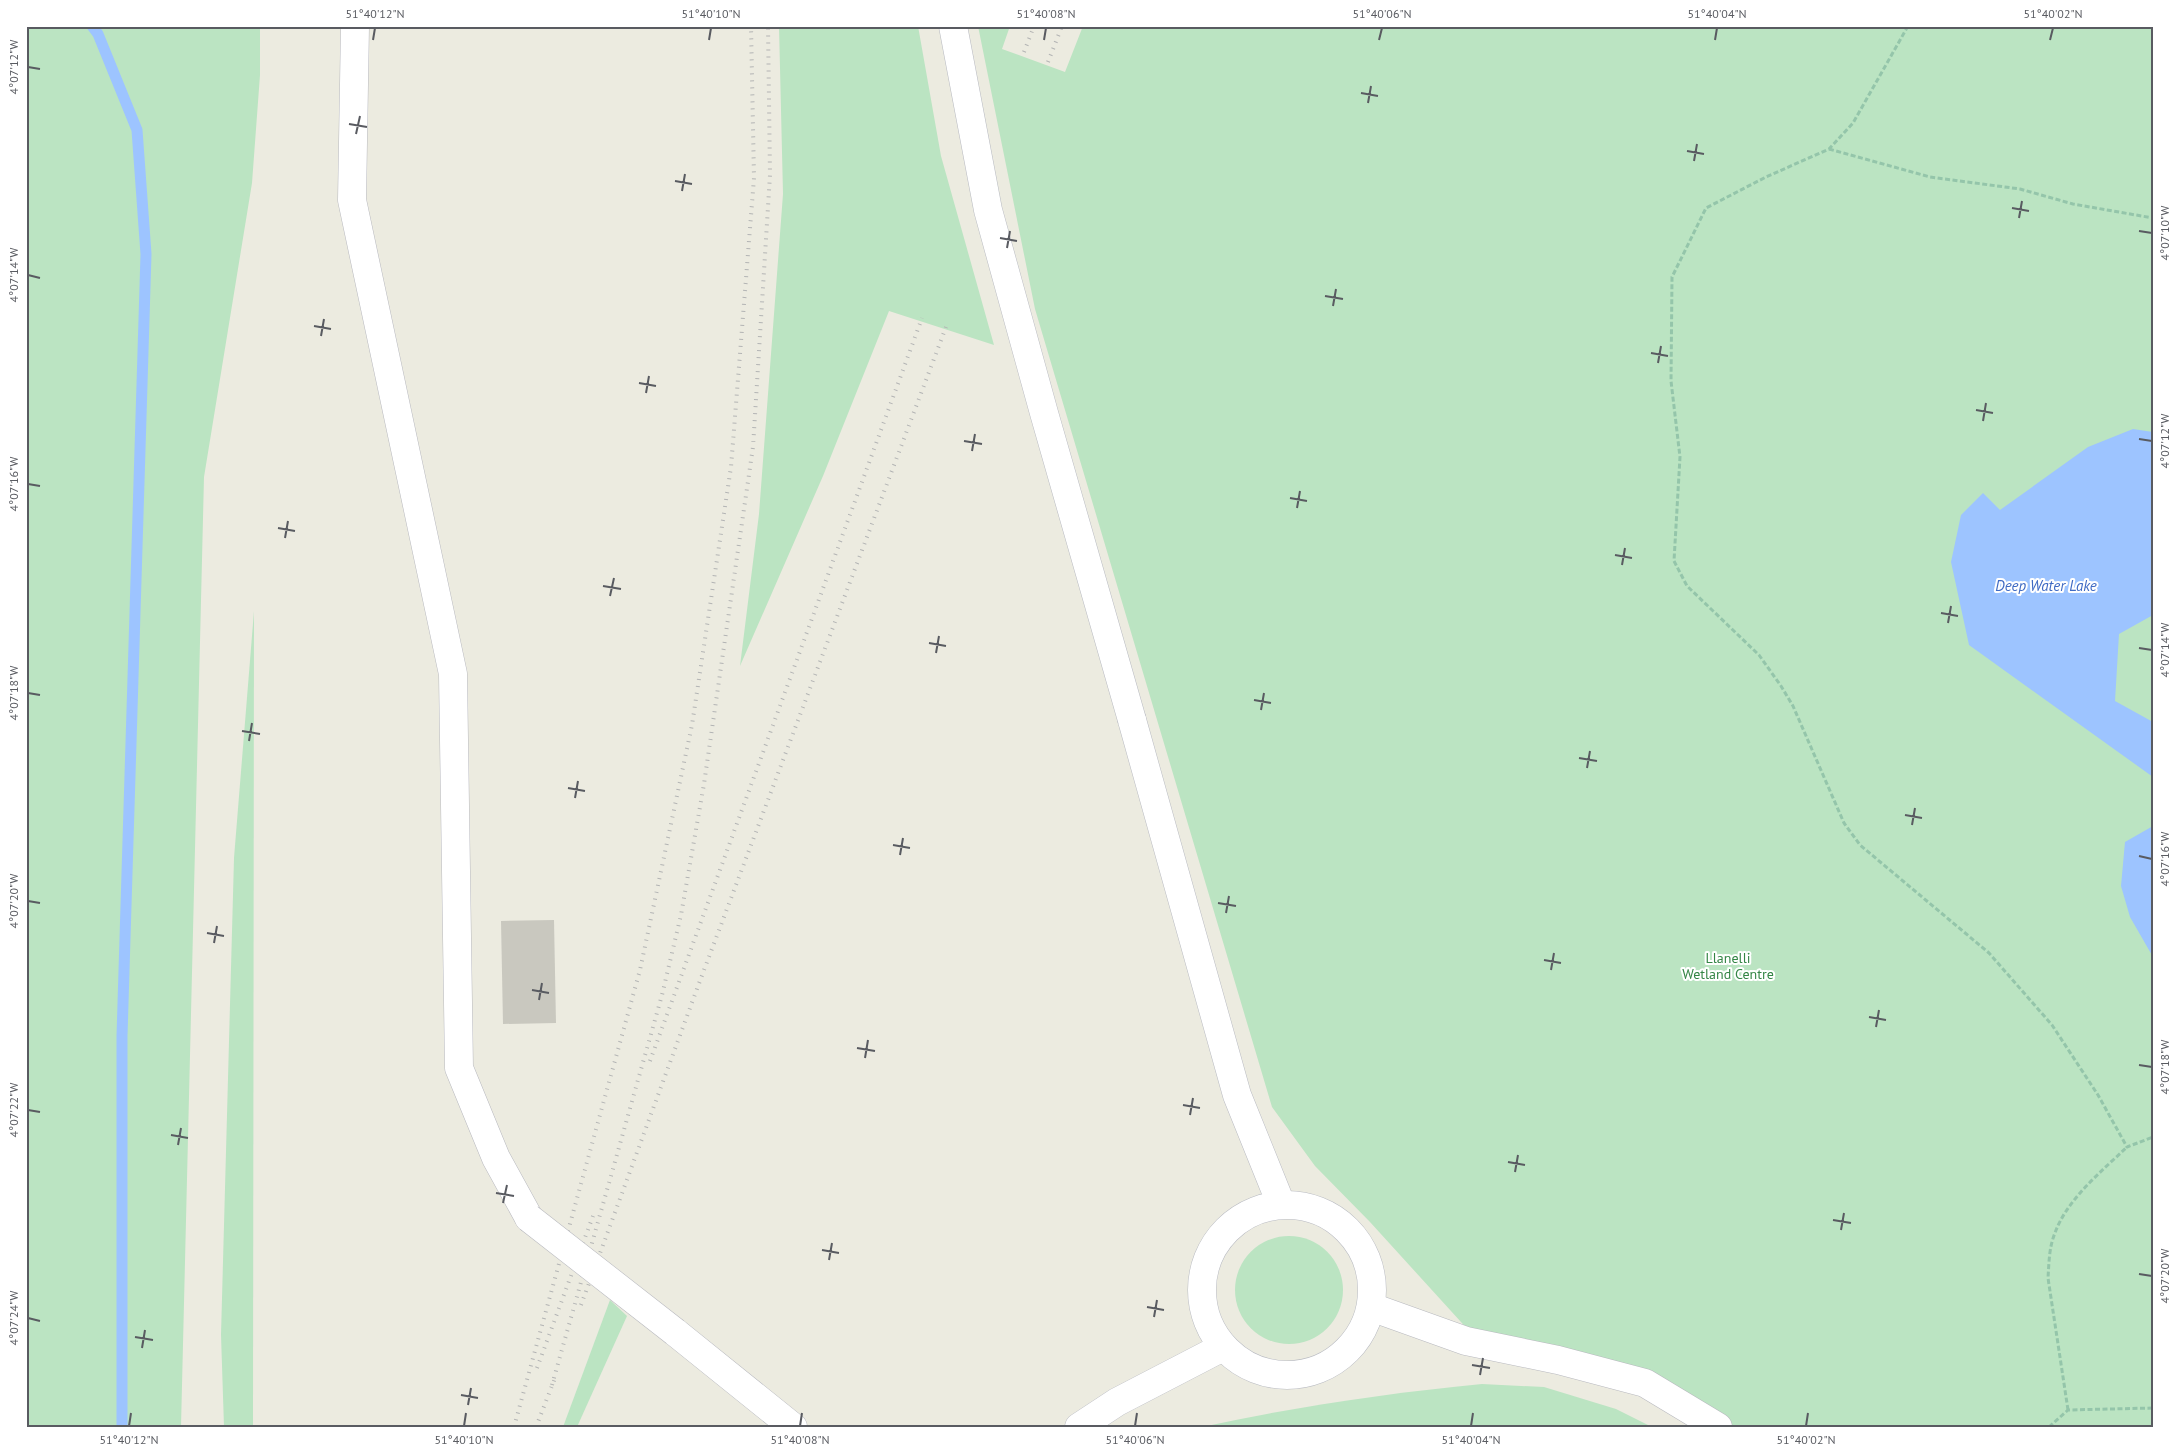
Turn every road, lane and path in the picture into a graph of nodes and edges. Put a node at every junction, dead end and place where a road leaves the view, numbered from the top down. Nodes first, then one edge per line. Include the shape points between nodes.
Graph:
1 (355, 26) edge
2 (953, 26) edge
3 (1908, 26) edge
4 (1829, 149) junction
5 (2153, 218) edge
6 (2153, 1137) edge
7 (2127, 1147) junction
8 (1281, 1204) junction
9 (1371, 1307) junction
10 (1223, 1347) junction
11 (2153, 1408) edge
12 (2068, 1410) junction
13 (793, 1427) edge
14 (1079, 1427) edge
15 (1718, 1427) edge
16 (2049, 1427) edge

1 - 13 main road, bridge via 352,200 453,674 459,1068 496,1158 529,1218
2 - 8 main road, bridge via 988,210 1044,413 1237,1094
3 - 4 path via 1854,123
4 - 5 path via 1930,177 2020,189 2073,204
4 - 7 path via 1766,176 1706,208 1672,277 1672,382 1680,457 1674,561 1687,586 1759,655 1781,686 1793,706 1844,823 1855,838 1879,862 1989,953 2052,1025 2098,1095
6 - 7 path
7 - 12 path via 2091,1180 2065,1212 2055,1232 2049,1258 2048,1278
8 - 9 main road via 1313,1208 1340,1222 1361,1246 1371,1276
8 - 10 main road via 1251,1212 1238,1221 1225,1231 1208,1257 1201,1288 1207,1319
9 - 10 main road via 1359,1336 1337,1359 1309,1373 1278,1375 1248,1366
9 - 15 main road via 1466,1341 1558,1360 1645,1383
10 - 14 main road via 1116,1402
11 - 12 path
12 - 16 path

